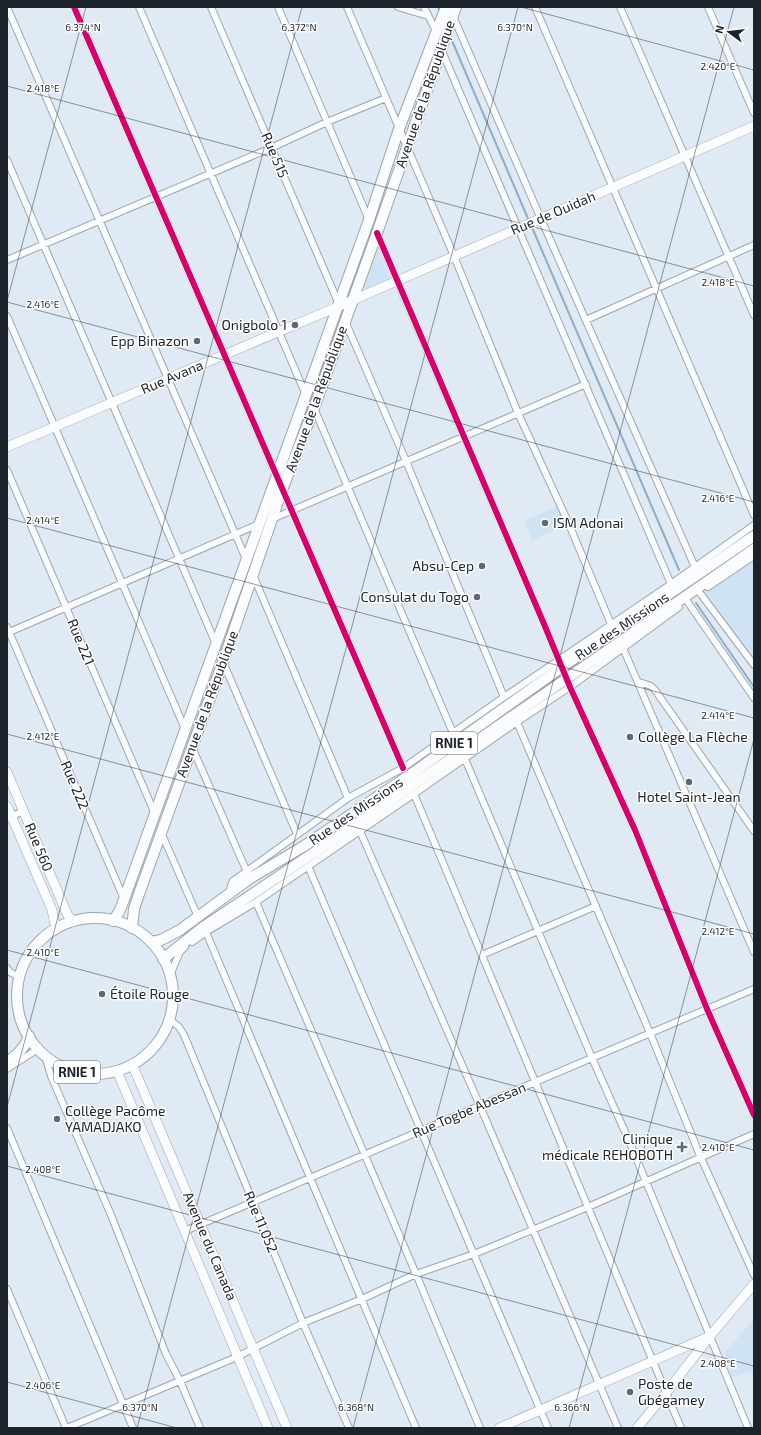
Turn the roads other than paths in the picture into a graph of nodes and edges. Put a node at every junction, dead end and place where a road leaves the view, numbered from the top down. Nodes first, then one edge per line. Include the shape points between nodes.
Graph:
1 (7, 7) edge
2 (74, 7) edge
3 (138, 7) edge
4 (211, 7) edge
5 (278, 7) edge
6 (347, 7) edge
7 (398, 7) edge
8 (424, 7) edge
9 (446, 7) edge
10 (535, 7) edge
11 (620, 7) edge
12 (708, 7) edge
13 (454, 11) edge
14 (428, 16) junction
15 (436, 32) junction
16 (441, 48) junction
17 (386, 98) junction
18 (754, 113) edge
19 (327, 122) junction
20 (754, 126) edge
21 (399, 129) junction
22 (271, 148) junction
23 (407, 148) junction
24 (685, 156) junction
25 (7, 160) edge
26 (210, 174) junction
27 (613, 187) junction
28 (156, 197) junction
29 (541, 219) junction
30 (100, 220) junction
31 (369, 220) junction
32 (518, 228) junction
33 (377, 233) junction
34 (43, 244) junction
35 (754, 245) edge
36 (454, 256) junction
37 (728, 256) junction
38 (7, 260) edge
39 (397, 281) junction
40 (656, 288) junction
41 (352, 300) junction
42 (338, 305) junction
43 (754, 315) edge
44 (7, 316) edge
45 (345, 320) junction
46 (586, 320) junction
47 (279, 332) junction
48 (224, 355) junction
49 (167, 379) junction
50 (586, 384) junction
51 (306, 395) junction
52 (111, 402) junction
53 (314, 408) junction
54 (518, 413) junction
55 (55, 426) junction
56 (464, 437) junction
57 (7, 447) edge
58 (406, 462) junction
59 (7, 470) edge
60 (276, 476) junction
61 (348, 486) junction
62 (282, 490) junction
63 (291, 511) junction
64 (754, 514) edge
65 (272, 518) junction
66 (259, 524) junction
67 (754, 525) edge
68 (235, 534) junction
69 (754, 536) edge
70 (754, 549) edge
71 (754, 556) edge
72 (179, 559) junction
73 (247, 561) junction
74 (695, 567) junction
75 (253, 573) junction
76 (122, 583) junction
77 (671, 584) junction
78 (700, 592) junction
79 (687, 601) junction
80 (66, 608) junction
81 (611, 624) junction
82 (8, 631) edge
83 (216, 645) junction
84 (623, 648) junction
85 (223, 662) junction
86 (561, 664) junction
87 (754, 665) edge
88 (568, 682) junction
89 (639, 682) junction
90 (504, 697) junction
91 (754, 698) edge
92 (517, 722) junction
93 (185, 729) junction
94 (453, 733) junction
95 (192, 746) junction
96 (465, 759) junction
97 (403, 768) junction
98 (7, 772) edge
99 (414, 794) junction
100 (348, 798) junction
101 (7, 806) edge
102 (24, 811) junction
103 (155, 814) junction
104 (9, 817) edge
105 (360, 831) junction
106 (754, 831) edge
107 (161, 832) junction
108 (297, 834) junction
109 (308, 866) junction
110 (247, 872) junction
111 (230, 892) junction
112 (124, 899) junction
113 (256, 902) junction
114 (596, 906) junction
115 (198, 917) junction
116 (114, 920) junction
117 (72, 922) junction
118 (132, 928) junction
119 (56, 929) junction
120 (206, 932) junction
121 (538, 932) junction
122 (151, 942) junction
123 (754, 952) edge
124 (482, 955) junction
125 (164, 959) junction
126 (7, 968) edge
127 (170, 975) junction
128 (20, 978) junction
129 (754, 989) edge
130 (707, 1009) junction
131 (169, 1019) junction
132 (650, 1033) junction
133 (29, 1036) junction
134 (42, 1053) junction
135 (592, 1058) junction
136 (7, 1062) edge
137 (132, 1064) junction
138 (7, 1069) edge
139 (117, 1071) junction
140 (536, 1082) junction
141 (480, 1106) junction
142 (754, 1115) edge
143 (7, 1128) edge
144 (421, 1131) junction
145 (754, 1134) edge
146 (365, 1155) junction
147 (701, 1158) junction
148 (310, 1178) junction
149 (646, 1183) junction
150 (253, 1202) junction
151 (588, 1207) junction
152 (200, 1225) junction
153 (533, 1230) junction
154 (185, 1231) junction
155 (474, 1254) junction
156 (416, 1274) junction
157 (754, 1275) edge
158 (754, 1284) edge
159 (7, 1289) edge
160 (362, 1299) junction
161 (303, 1324) junction
162 (710, 1336) junction
163 (255, 1349) junction
164 (237, 1357) junction
165 (653, 1361) junction
166 (180, 1381) junction
167 (599, 1384) junction
168 (666, 1393) junction
169 (123, 1405) junction
170 (541, 1410) junction
171 (67, 1428) edge
172 (133, 1428) edge
173 (200, 1428) edge
174 (268, 1428) edge
175 (287, 1428) edge
176 (349, 1428) edge
177 (416, 1428) edge
178 (480, 1428) edge
179 (499, 1428) edge
180 (548, 1428) edge
181 (618, 1428) edge
182 (637, 1428) edge
183 (681, 1428) edge
184 (748, 1428) edge

1 - 30 street
2 - 28 street
3 - 26 street
4 - 22 street, Rue 515
5 - 19 street
6 - 17 street
7 - 14 street
8 - 14 street
9 - 15 main road, Avenue de la République
10 - 27 street
11 - 24 street
12 - 18 street
13 - 16 main road, Avenue de la République
13 - 29 street
14 - 15 street
15 - 21 main road, Avenue de la République
16 - 23 main road, Avenue de la République
16 - 32 street
17 - 19 street
17 - 21 street
19 - 22 street
19 - 31 street
20 - 24 main road, Rue de Ouidah
21 - 23 street
21 - 31 main road, Avenue de la République
22 - 26 street
22 - 42 street, Rue 515
23 - 33 main road, Avenue de la République
23 - 36 street
24 - 27 main road, Rue de Ouidah
24 - 37 street
25 - 34 street
26 - 28 street
26 - 47 street
27 - 29 main road, Rue de Ouidah
27 - 40 street
28 - 30 street
28 - 48 street
29 - 32 main road, Rue de Ouidah
29 - 46 street
30 - 34 street
30 - 49 street
31 - 42 main road, Avenue de la République
32 - 36 main road, Rue de Ouidah
32 - 50 street
33 - 39 street
33 - 41 main road, Avenue de la République
34 - 38 street
34 - 52 street
35 - 37 street
36 - 39 main road, Rue de Ouidah
36 - 54 street
37 - 40 street
37 - 43 street
39 - 41 main road, Rue de Ouidah
39 - 56 street
40 - 46 street
40 - 64 street
41 - 42 main road, Rue de Ouidah
41 - 45 main road, Avenue de la République
42 - 47 main road, Rue Avana
42 - 51 main road, Avenue de la République
44 - 55 street
45 - 53 main road, Avenue de la République
45 - 58 street
46 - 74 street
47 - 48 main road, Rue Avana
47 - 51 street
48 - 49 main road, Rue Avana
48 - 60 street
49 - 52 main road, Rue Avana
49 - 68 street
50 - 54 street
50 - 77 street
51 - 60 main road, Avenue de la République
52 - 55 main road, Rue Avana
52 - 72 street
53 - 61 street
53 - 62 main road, Avenue de la République
54 - 56 street
54 - 81 street
55 - 57 main road, Rue Avana
55 - 76 street
56 - 58 street
56 - 86 street
58 - 61 street
58 - 90 street
59 - 80 street, Rue 221
60 - 62 street
60 - 66 main road, Avenue de la République
61 - 63 street
61 - 94 street
62 - 63 street
62 - 65 main road, Avenue de la République
63 - 65 street
63 - 97 street
65 - 75 main road, Avenue de la République
66 - 68 street
66 - 73 main road, Avenue de la République
67 - 74 street
68 - 72 street
68 - 73 street
69 - 86 main road, Rue des Missions / RNIE 1
70 - 88 main road, Rue des Missions / RNIE 1
71 - 78 street
72 - 76 street
72 - 83 street
73 - 83 main road, Avenue de la République
74 - 77 street
75 - 85 main road, Avenue de la République
75 - 100 street
76 - 80 street
76 - 93 street
77 - 81 street
78 - 79 street
78 - 87 street
79 - 84 street
79 - 91 street
80 - 82 street
80 - 103 street, Rue 221
81 - 86 street
82 - 112 street, Rue 222
83 - 93 main road, Avenue de la République
84 - 88 street
84 - 89 street
85 - 95 main road, Avenue de la République
85 - 108 street
86 - 88 street
86 - 90 street
86 - 111 main road, Rue des Missions / RNIE 1 via 406,777
88 - 92 street
88 - 125 main road, Rue des Missions / RNIE 1 via 202,928
88 - 130 street via 635,830
89 - 106 street via 655,690
89 - 123 street
90 - 94 street
92 - 96 street
92 - 114 street
93 - 103 main road, Avenue de la République
94 - 97 street
95 - 107 main road, Avenue de la République
95 - 110 street
96 - 99 street
96 - 121 street
97 - 100 street
98 - 102 main road, Rue 560
99 - 105 street
99 - 124 street
100 - 108 street
101 - 104 main road, Rue 560
102 - 104 street
102 - 117 main road, Rue 560
103 - 112 main road, Avenue de la République
104 - 119 main road, Rue 560 via 52,910
105 - 109 street
105 - 141 street
107 - 115 street
107 - 118 main road, Avenue de la République via 134,909
108 - 110 street
109 - 113 street
109 - 144 street
110 - 111 street via 232,883
111 - 115 main road, Rue des Missions / RNIE 1
112 - 116 main road, Avenue de la République
113 - 120 street
113 - 146 street
114 - 121 street
114 - 132 street
115 - 122 main road, Rue des Missions / RNIE 1 via 171,935
116 - 117 main road, RNIE 1 via 91,918
116 - 118 main road, RNIE 1
117 - 119 main road, RNIE 1
118 - 122 main road, RNIE 1
119 - 128 main road, RNIE 1 via 33,950
120 - 127 street via 180,952
120 - 148 street
121 - 124 street
121 - 135 street
122 - 125 main road, RNIE 1
124 - 140 street
125 - 127 main road, RNIE 1
126 - 128 street
127 - 131 main road, RNIE 1 via 173,997
128 - 133 main road, RNIE 1 via 19,1012
129 - 130 street, Rue Togbe Abessan
130 - 132 street, Rue Togbe Abessan
130 - 142 street
131 - 137 main road, RNIE 1 via 164,1033 155,1045 145,1056
131 - 150 street, Rue 11.052 via 184,1035
132 - 135 street, Rue Togbe Abessan
132 - 147 street
133 - 134 main road, RNIE 1
133 - 136 main road via 25,1045
134 - 138 street
134 - 139 main road, RNIE 1 via 62,1067 77,1072 97,1074
134 - 166 street via 111,1215 166,1354
135 - 140 street, Rue Togbe Abessan
135 - 149 street
137 - 139 main road, RNIE 1
137 - 152 main road, Avenue du Canada
139 - 154 main road, Avenue du Canada
140 - 141 street, Rue Togbe Abessan
140 - 151 street
141 - 144 street, Rue Togbe Abessan
141 - 153 street
143 - 169 street
144 - 146 street, Rue Togbe Abessan
144 - 155 street
145 - 147 street
146 - 148 street, Rue Togbe Abessan
146 - 156 street
147 - 149 street
147 - 157 street
148 - 150 street, Rue Togbe Abessan
148 - 160 street
149 - 151 street
149 - 162 street
150 - 152 street, Rue Togbe Abessan
150 - 161 street, Rue 11.052
151 - 153 street
151 - 165 street
152 - 154 street, Rue Togbe Abessan
152 - 163 main road, Avenue du Canada
153 - 155 street
153 - 167 street
154 - 164 main road, Avenue du Canada
155 - 156 street
155 - 170 street
156 - 160 street
156 - 178 street
158 - 162 main road
159 - 171 street
160 - 161 street
160 - 177 street
161 - 163 street
161 - 176 street, Rue 11.052
162 - 165 main road
162 - 168 main road
162 - 184 street
163 - 164 street
163 - 175 main road, Avenue du Canada
164 - 166 street
164 - 174 main road, Avenue du Canada
165 - 167 main road
165 - 168 street
166 - 169 street
166 - 173 street
167 - 170 main road
167 - 181 street
168 - 182 main road
168 - 183 street
169 - 171 street
169 - 172 street
170 - 179 main road
170 - 180 street

